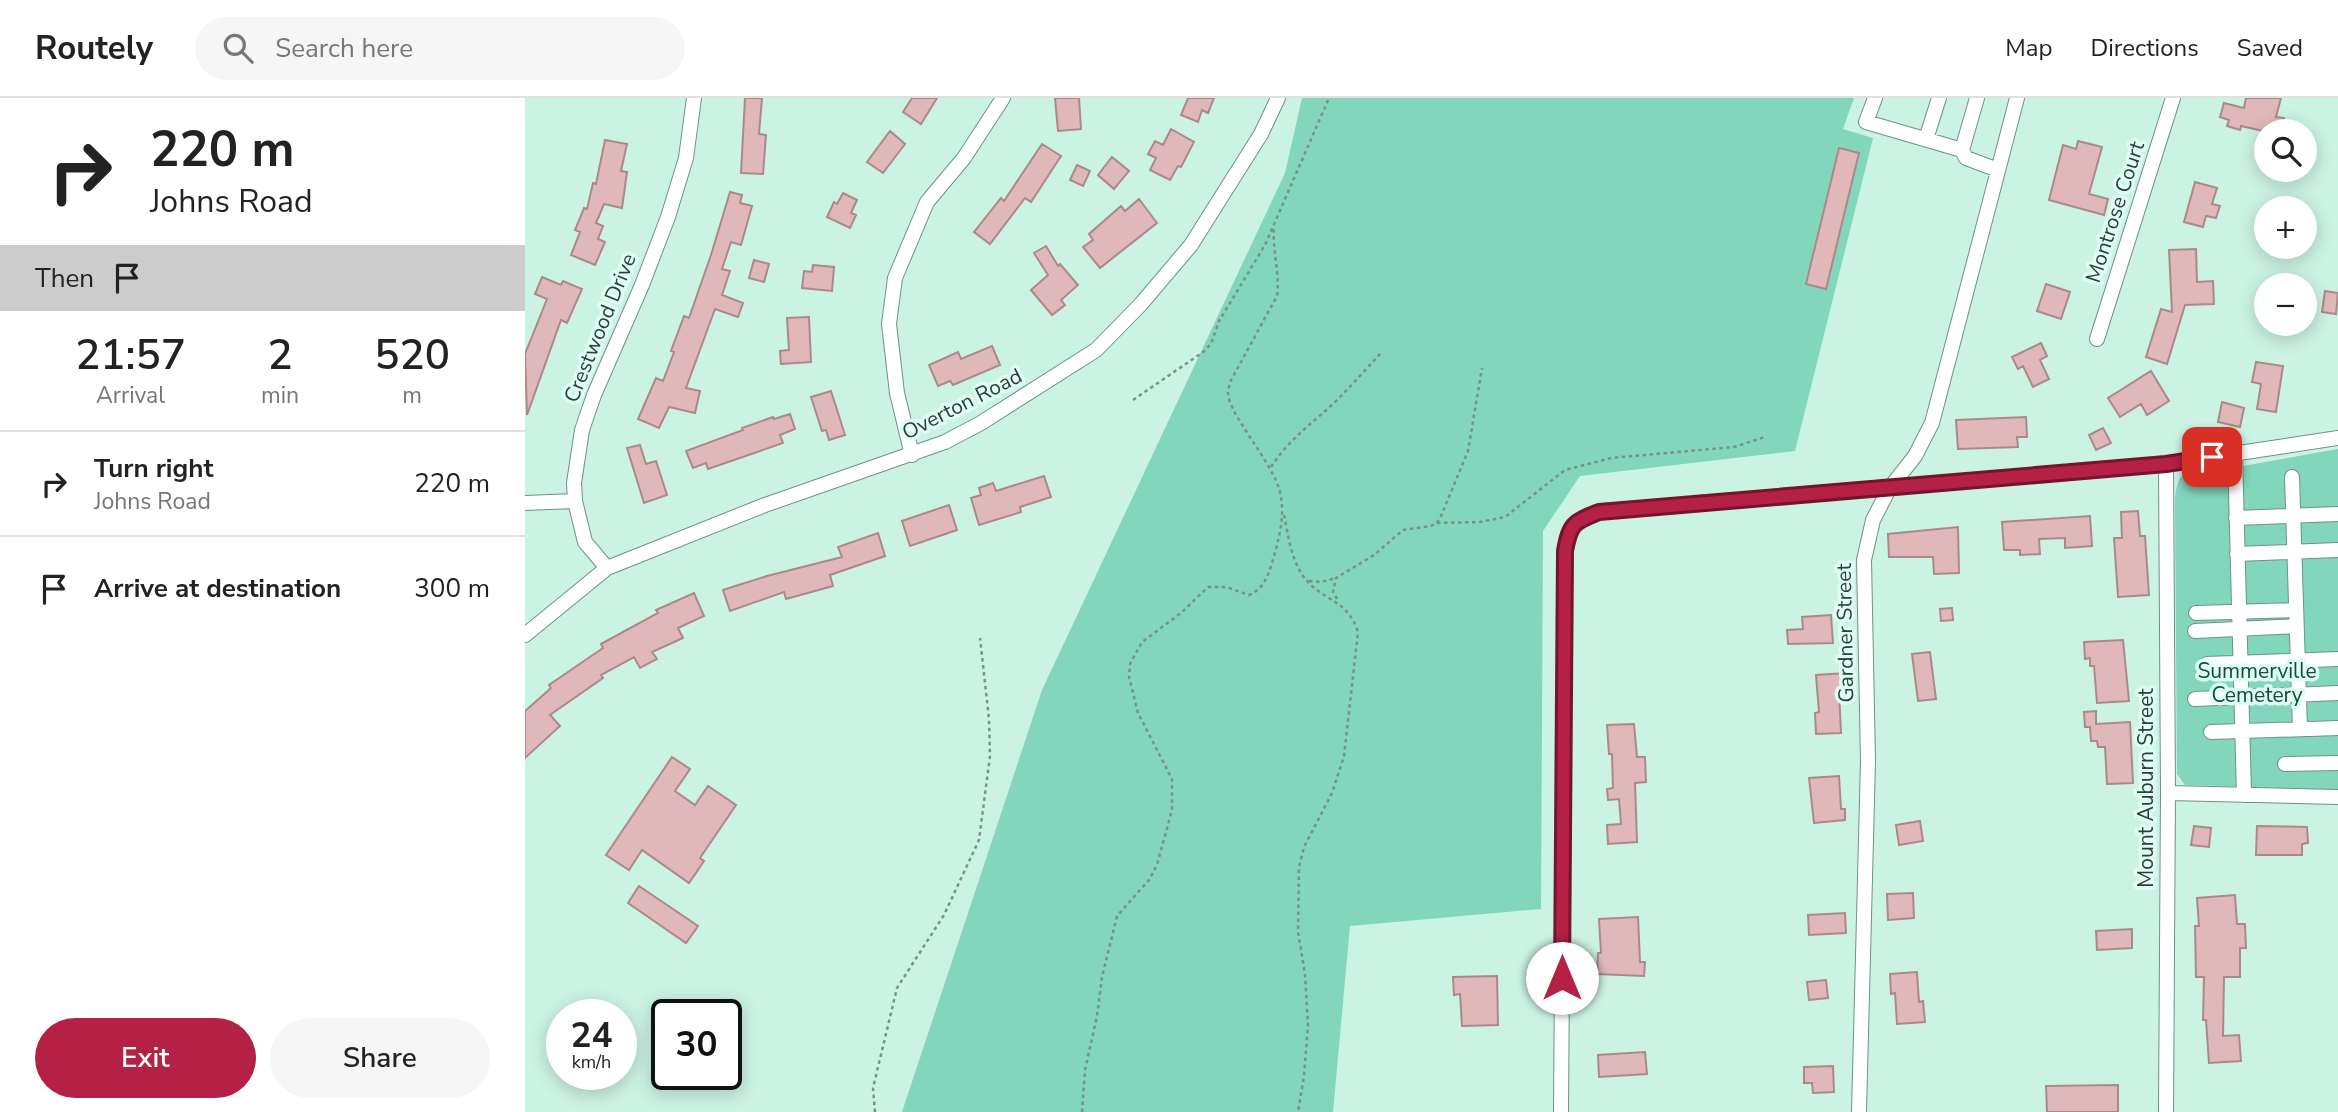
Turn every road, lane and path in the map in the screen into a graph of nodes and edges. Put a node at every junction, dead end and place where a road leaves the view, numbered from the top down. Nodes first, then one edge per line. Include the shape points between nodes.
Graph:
1 (694, 98) edge
2 (1003, 98) edge
3 (1278, 98) edge
4 (1329, 98) edge
5 (1875, 98) edge
6 (1939, 98) edge
7 (1977, 98) edge
8 (2017, 98) edge
9 (2173, 98) edge
10 (1926, 139) junction
11 (1962, 150) junction
12 (1998, 170) junction
13 (1273, 226) junction
14 (2097, 339) dead end
15 (1382, 352) dead end
16 (1482, 368) dead end
17 (1133, 400) dead end
18 (1765, 437) dead end
19 (2338, 438) edge
20 (2235, 454) junction
21 (912, 455) junction
22 (2166, 464) junction
23 (1271, 467) junction
24 (2292, 477) dead end
25 (1889, 489) junction
26 (575, 501) junction
27 (525, 503) edge
28 (1282, 509) junction
29 (2338, 514) edge
30 (2293, 517) junction
31 (2237, 519) junction
32 (1437, 523) junction
33 (2338, 550) edge
34 (2294, 551) junction
35 (2237, 554) junction
36 (607, 568) junction
37 (1336, 578) junction
38 (1309, 581) junction
39 (1339, 602) junction
40 (2295, 610) junction
41 (2239, 612) junction
42 (2196, 613) dead end
43 (2296, 626) junction
44 (2239, 629) junction
45 (2195, 631) dead end
46 (525, 635) edge
47 (980, 639) dead end
48 (2338, 659) edge
49 (2297, 661) junction
50 (2240, 663) junction
51 (2207, 664) dead end
52 (2338, 693) edge
53 (2298, 694) junction
54 (2241, 696) junction
55 (2195, 698) dead end
56 (2338, 728) edge
57 (2300, 729) junction
58 (2242, 731) junction
59 (2211, 732) dead end
60 (2338, 763) edge
61 (2285, 764) dead end
62 (2168, 793) junction
63 (2244, 795) junction
64 (2338, 797) edge
65 (875, 1112) edge
66 (1082, 1112) edge
67 (1298, 1112) edge
68 (1561, 1112) edge
69 (1859, 1112) edge
70 (2166, 1112) edge

1 - 26 street, Crestwood Drive via 686,158 668,217 582,430
2 - 21 street via 964,158 927,202 895,278 889,324 897,393
3 - 21 street, Overton Road via 1261,134 1191,245 1096,350 981,423
4 - 13 path
5 - 10 street via 1866,122
6 - 10 street
7 - 11 street
8 - 12 street, Gardner Street
9 - 14 street, Montrose Court
10 - 11 street
11 - 12 street via 1966,158
12 - 25 street, Gardner Street via 1932,423 1915,456
13 - 17 path via 1206,350
13 - 23 path via 1277,296 1227,393
15 - 23 path via 1301,430
16 - 32 path via 1468,451
18 - 32 path via 1734,447 1611,458 1576,467 1565,470 1505,517
19 - 20 street
20 - 22 street
20 - 31 street
21 - 36 street, Overton Road via 765,505
22 - 25 street
22 - 62 street, Mount Auburn Street
23 - 28 path
24 - 30 street
25 - 68 street via 1599,512 1576,521 1568,535
25 - 69 street, Gardner Street via 1873,520 1864,560 1868,761
26 - 27 street
26 - 36 street, Crestwood Drive via 585,542
28 - 38 path via 1293,556
28 - 66 path via 1269,570 1258,591 1249,595 1226,587 1207,587 1142,642 1130,664 1138,713 1172,779 1172,810 1157,865 1117,916 1085,1070
29 - 30 street
30 - 31 street
30 - 34 street
31 - 35 street
32 - 37 path via 1403,530
33 - 34 street
34 - 35 street
34 - 40 street
35 - 41 street
36 - 46 street, Overton Road
37 - 38 path
37 - 39 path via 1333,592
38 - 39 path
39 - 67 path via 1355,622 1358,645 1344,756 1299,867 1298,932 1308,1025
40 - 41 street
40 - 43 street
41 - 42 street
41 - 44 street
43 - 44 street
43 - 49 street
44 - 45 street
44 - 50 street
47 - 65 path via 991,756 979,841 944,915 897,988 873,1088
48 - 49 street
49 - 50 street
49 - 53 street
50 - 51 street
50 - 54 street
52 - 53 street
53 - 54 street
53 - 57 street
54 - 55 street
54 - 58 street
56 - 57 street
57 - 58 street
58 - 59 street
58 - 63 street
60 - 61 street
62 - 63 street
62 - 70 street, Mount Auburn Street
63 - 64 street

